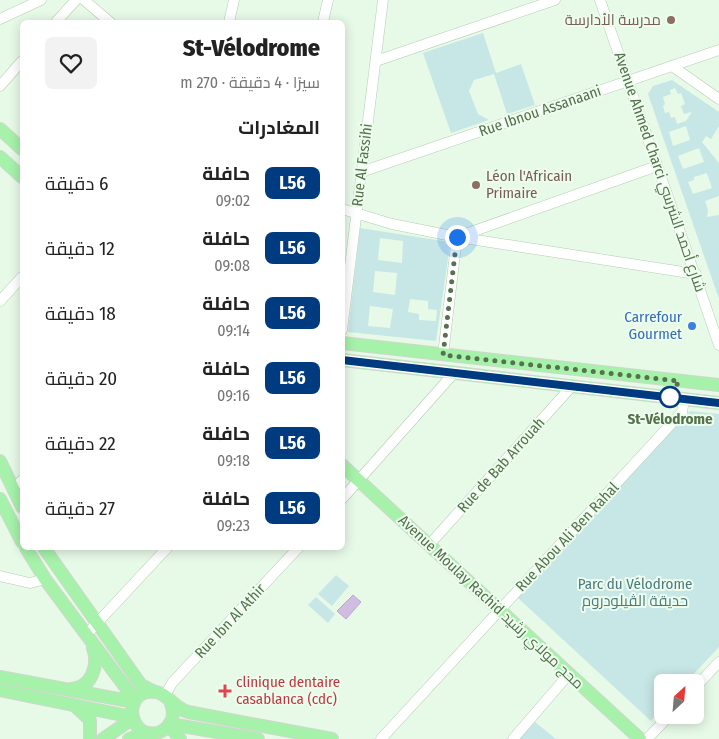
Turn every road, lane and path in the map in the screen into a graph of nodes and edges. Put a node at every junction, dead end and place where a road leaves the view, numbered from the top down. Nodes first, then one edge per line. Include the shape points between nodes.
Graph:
1 (41, 0) edge
2 (76, 0) edge
3 (84, 0) edge
4 (234, 0) edge
5 (328, 0) edge
6 (383, 0) edge
7 (555, 0) edge
8 (600, 0) edge
9 (0, 19) edge
10 (58, 20) edge
11 (108, 20) edge
12 (229, 20) edge
13 (323, 20) edge
14 (719, 50) edge
15 (376, 61) junction
16 (20, 63) edge
17 (672, 66) junction
18 (628, 81) junction
19 (0, 86) edge
20 (719, 99) edge
21 (0, 129) edge
22 (20, 147) edge
23 (1, 159) edge
24 (658, 166) junction
25 (361, 172) junction
26 (20, 175) edge
27 (345, 210) edge
28 (356, 214) junction
29 (457, 237) junction
30 (696, 274) junction
31 (20, 279) edge
32 (0, 301) edge
33 (345, 305) edge
34 (345, 343) edge
35 (719, 345) edge
36 (443, 355) junction
37 (345, 360) edge
38 (454, 373) junction
39 (719, 385) edge
40 (572, 386) junction
41 (684, 399) junction
42 (719, 403) edge
43 (0, 461) edge
44 (345, 468) edge
45 (360, 480) junction
46 (18, 485) edge
47 (345, 496) edge
48 (0, 499) edge
49 (20, 538) edge
50 (429, 545) junction
51 (27, 550) edge
52 (45, 550) edge
53 (165, 550) edge
54 (296, 550) edge
55 (0, 576) edge
56 (45, 579) junction
57 (500, 610) junction
58 (97, 624) junction
59 (89, 639) junction
60 (719, 662) edge
61 (569, 674) junction
62 (0, 677) edge
63 (704, 678) edge
64 (0, 690) edge
65 (68, 690) junction
66 (164, 697) junction
67 (135, 701) junction
68 (73, 705) junction
69 (132, 718) junction
70 (170, 724) junction
71 (661, 724) edge
72 (151, 735) edge
73 (226, 736) edge
74 (90, 739) edge
75 (103, 739) edge
76 (129, 739) edge
77 (180, 739) edge
78 (258, 739) edge
79 (332, 739) edge
80 (381, 739) edge
81 (512, 739) edge
82 (640, 739) edge
83 (647, 739) edge

1 - 9 street
2 - 10 street
3 - 11 street
4 - 12 street
5 - 13 street
6 - 15 street, Rue Al Fassihi
7 - 15 street
8 - 18 street, Avenue Ahmed Charci شارع أحمد الشرسي
14 - 17 street, Rue Ibnou Assanaani
15 - 25 street, Rue Al Fassihi
16 - 19 street
17 - 18 street, Rue Ibnou Assanaani
17 - 20 street
18 - 24 street, Avenue Ahmed Charci شارع أحمد الشرسي
18 - 25 street, Rue Ibnou Assanaani
21 - 22 main road
23 - 26 main road
24 - 29 street
24 - 30 street, Avenue Ahmed Charci شارع أحمد الشرسي
25 - 28 street, Rue Al Fassihi
27 - 28 street
28 - 29 street
28 - 33 street, Rue Al Fassihi
29 - 30 street
29 - 36 street
30 - 35 street, Avenue Ahmed Charci شارع أحمد الشرسي
31 - 32 street
34 - 36 main road
36 - 39 main road
37 - 38 main road
38 - 40 main road
38 - 45 street
40 - 41 main road
40 - 50 street, Rue de Bab Arrouah
41 - 42 main road
41 - 57 street, Rue Abou Ali Ben Rahal via 682,412
43 - 46 main road
44 - 45 main road, Avenue Moulay Rachid محج مولاي رشيد
45 - 47 street
45 - 50 main road, Avenue Moulay Rachid محج مولاي رشيد
48 - 49 main road
50 - 57 main road, Avenue Moulay Rachid محج مولاي رشيد
51 - 56 main road
52 - 58 main road
53 - 58 street
54 - 66 street, Rue Ibn Al Athir via 172,683
55 - 56 street via 30,582
56 - 59 main road
57 - 61 main road, Avenue Moulay Rachid محج مولاي رشيد
57 - 80 street, Rue Abou Ali Ben Rahal
58 - 59 street
58 - 66 main road via 141,685
59 - 65 main road via 96,658 92,674 83,686
59 - 67 main road
60 - 63 street
61 - 81 street
61 - 82 main road, Avenue Moulay Rachid محج مولاي رشيد
62 - 65 main road
64 - 68 main road
65 - 67 main road
66 - 67 main road via 144,693
66 - 70 main road via 174,714
66 - 79 main road via 188,712
67 - 69 main road
68 - 69 main road
68 - 74 main road via 90,720
69 - 72 main road via 138,729
69 - 75 main road
70 - 72 main road
70 - 73 main road
70 - 77 main road
71 - 83 street
72 - 76 main road
73 - 78 main road

